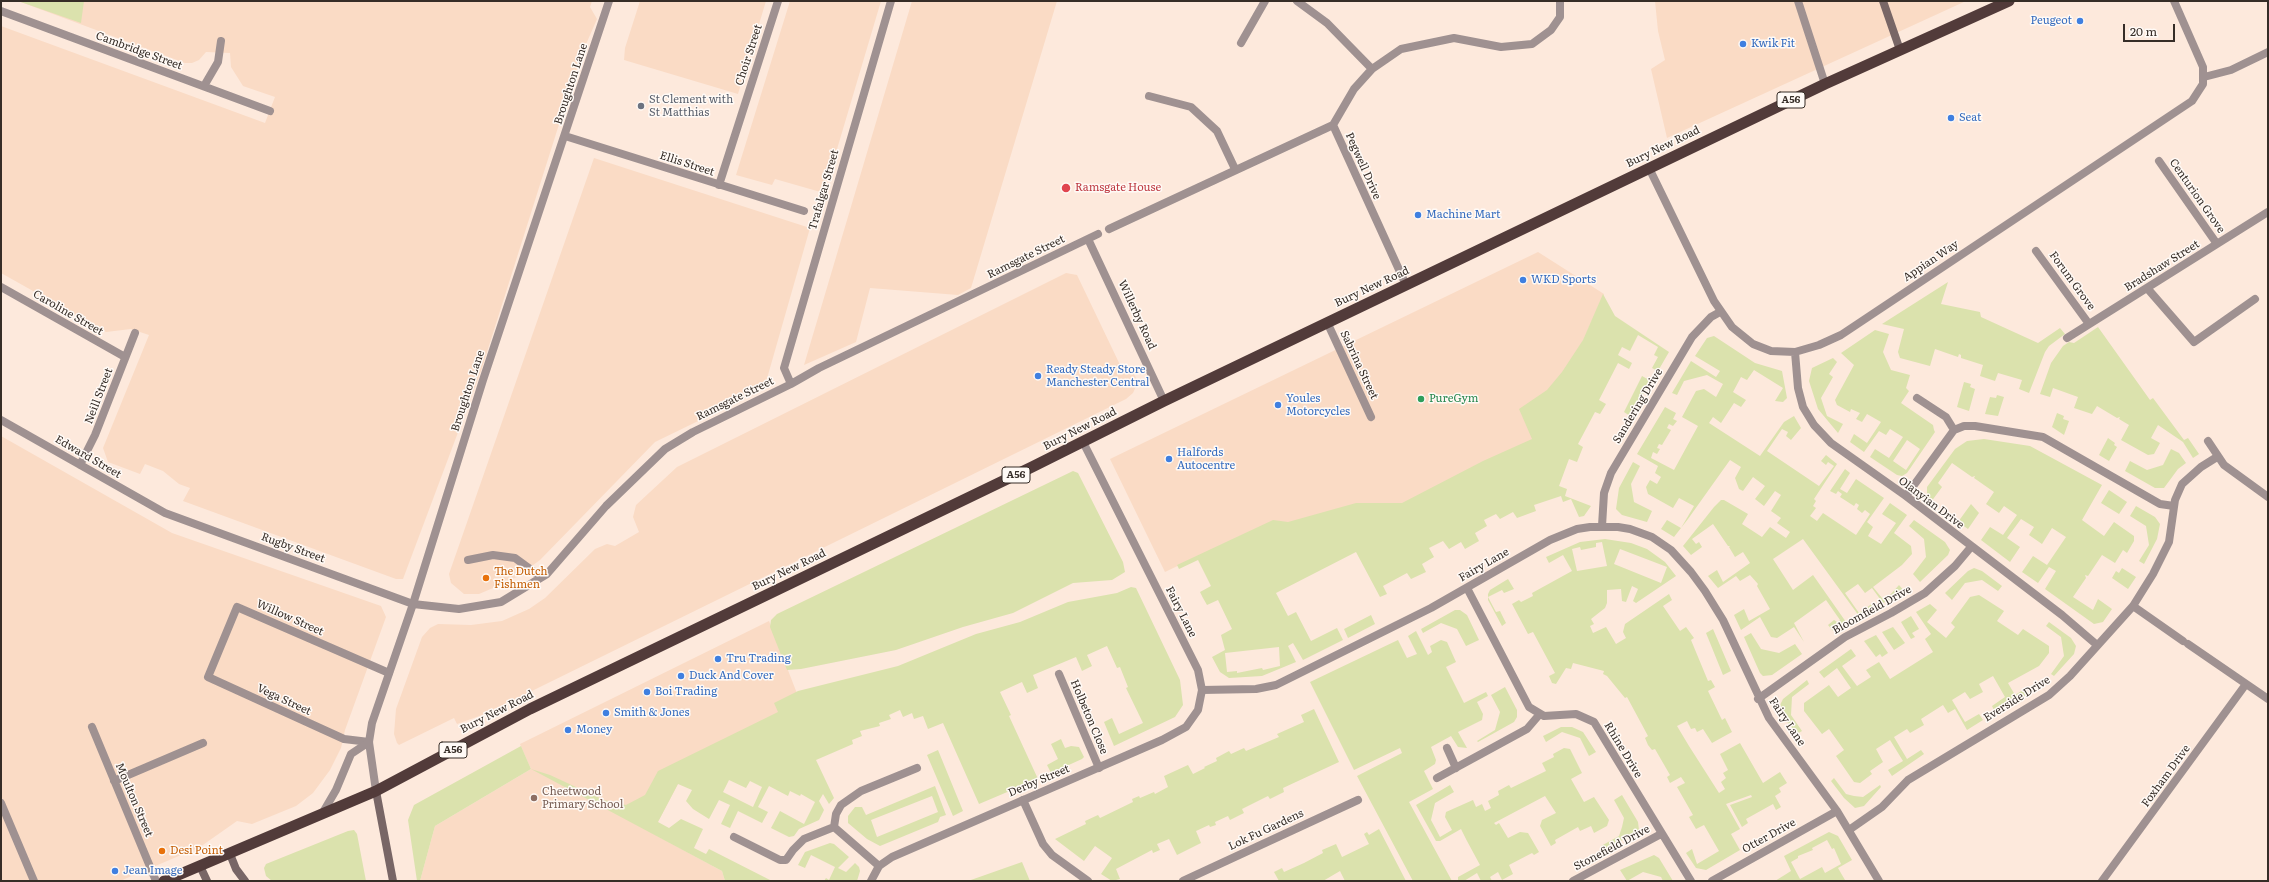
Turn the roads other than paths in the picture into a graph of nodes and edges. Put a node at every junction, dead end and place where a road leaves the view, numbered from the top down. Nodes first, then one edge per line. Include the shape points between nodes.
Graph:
1 (609, 1) edge
2 (778, 1) edge
3 (891, 1) edge
4 (1265, 1) edge
5 (1297, 1) edge
6 (1560, 1) edge
7 (1798, 1) edge
8 (1883, 1) edge
9 (2009, 1) edge
10 (2174, 1) edge
11 (1, 12) edge
12 (221, 41) dead end
13 (1241, 43) dead end
14 (1900, 50) junction
15 (2268, 52) edge
16 (1372, 69) junction
17 (2204, 77) junction
18 (1825, 84) junction
19 (204, 86) junction
20 (1149, 96) dead end
21 (270, 112) dead end
22 (1333, 125) junction
23 (565, 136) junction
24 (2158, 161) dead end
25 (1648, 168) junction
26 (1235, 169) junction
27 (719, 185) junction
28 (804, 210) dead end
29 (2268, 212) edge
30 (1109, 229) dead end
31 (1098, 234) dead end
32 (1088, 239) junction
33 (2217, 244) junction
34 (2036, 251) dead end
35 (1406, 285) junction
36 (1, 287) edge
37 (2147, 288) junction
38 (2255, 299) dead end
39 (1720, 312) junction
40 (1327, 322) junction
41 (2089, 324) junction
42 (135, 333) dead end
43 (2067, 338) dead end
44 (1795, 352) junction
45 (125, 357) junction
46 (791, 384) junction
47 (1917, 398) dead end
48 (1164, 401) junction
49 (1371, 417) dead end
50 (1, 420) edge
51 (1954, 430) junction
52 (2208, 441) dead end
53 (1083, 442) junction
54 (2217, 457) junction
55 (80, 465) junction
56 (1906, 496) junction
57 (2268, 497) edge
58 (2174, 506) junction
59 (165, 513) joint
60 (1602, 526) junction
61 (1971, 547) junction
62 (468, 560) dead end
63 (541, 577) junction
64 (1467, 588) junction
65 (413, 604) junction
66 (2133, 606) junction
67 (2097, 645) junction
68 (214, 662) joint
69 (389, 673) junction
70 (1059, 674) dead end
71 (2246, 684) junction
72 (1202, 690) junction
73 (1758, 699) junction
74 (2268, 700) edge
75 (1539, 715) junction
76 (92, 727) dead end
77 (369, 742) junction
78 (203, 743) dead end
79 (1447, 748) dead end
80 (917, 768) dead end
81 (1099, 768) junction
82 (1456, 768) junction
83 (1437, 778) dead end
84 (114, 781) junction
85 (376, 791) junction
86 (1023, 800) junction
87 (1358, 800) dead end
88 (1, 803) edge
89 (1837, 811) junction
90 (322, 815) junction
91 (834, 827) junction
92 (1849, 830) junction
93 (1661, 834) junction
94 (734, 837) dead end
95 (230, 854) junction
96 (200, 866) junction
97 (879, 866) junction
98 (168, 880) edge
99 (34, 881) edge
100 (156, 881) edge
101 (207, 881) edge
102 (245, 881) edge
103 (393, 881) edge
104 (871, 881) edge
105 (1088, 881) edge
106 (1183, 881) edge
107 (1573, 881) edge
108 (1691, 881) edge
109 (1712, 881) edge
110 (1879, 881) edge
111 (2102, 881) edge

1 - 23 street, Broughton Lane
2 - 27 street, Choir Street
3 - 46 street, Trafalgar Street via 784,368
4 - 13 street
5 - 16 street via 1327,23
6 - 16 street, Pegwell Drive via 1560,17 1551,30 1532,44 1501,47 1454,38 1401,49
7 - 18 street
8 - 14 main road
9 - 14 highway, Bury New Road / A56
10 - 17 street via 2198,54
11 - 19 street, Cambridge Street
12 - 19 street via 218,62
14 - 18 highway, Bury New Road / A56
15 - 17 street via 2231,70
16 - 22 street, Pegwell Drive via 1354,89
17 - 44 street, Appian Way via 2200,90 2192,101 1841,335
18 - 25 highway, Bury New Road / A56
19 - 21 street, Cambridge Street
20 - 26 street via 1191,107 1217,131
22 - 26 street
22 - 35 street, Pegwell Drive
23 - 27 street, Ellis Street
23 - 65 street, Broughton Lane via 483,380
24 - 33 street, Centurion Grove
25 - 35 highway, Bury New Road / A56
25 - 39 street, Appian Way
26 - 30 street
27 - 28 street, Ellis Street
29 - 33 street, Bradshaw Street
31 - 32 street, Ramsgate Street
32 - 46 street, Ramsgate Street via 819,368
32 - 48 street, Willerby Road
33 - 37 street, Bradshaw Street
34 - 41 street, Forum Grove
35 - 40 highway, Bury New Road / A56
36 - 45 street, Caroline Street
37 - 38 street via 2194,342
37 - 41 street, Bradshaw Street
39 - 44 street, Appian Way via 1753,344 1771,350
39 - 60 street, Sandering Drive via 1692,337 1611,473 1604,493
40 - 48 highway, Bury New Road / A56
40 - 49 street, Sabrina Street
41 - 43 street, Bradshaw Street
42 - 45 street, Neill Street
44 - 56 street, Olanyian Drive via 1798,388 1803,407 1814,425 1831,443
45 - 55 street, Neill Street via 95,435
46 - 63 street, Ramsgate Street via 693,432 665,449 606,506 547,574
47 - 51 street via 1946,417
48 - 53 highway, Bury New Road / A56
50 - 55 street, Edward Street
51 - 56 street via 1946,437
51 - 58 street via 1964,426 1976,426 2037,435 2160,504
52 - 54 street
53 - 72 street, Fairy Lane via 1191,655
53 - 85 highway, Bury New Road / A56 via 530,710
54 - 57 street
54 - 58 street, Everside Drive via 2182,484
55 - 59 street, Edward Street
56 - 61 street, Olanyian Drive
58 - 66 street, Everside Drive via 2171,531 2164,555
59 - 65 street, Rugby Street
60 - 64 street, Fairy Lane via 1577,530 1550,540
60 - 73 street, Fairy Lane via 1630,529 1652,537 1671,550 1691,572 1718,612
61 - 67 street, Olanyian Drive via 2062,615
61 - 73 street, Bloomfield Drive via 1955,566 1925,593 1845,636
62 - 63 street via 493,555 515,558
63 - 65 street, Ramsgate Street via 500,602 459,609
64 - 72 street, Fairy Lane via 1390,630 1276,685 1256,689
64 - 75 street via 1529,707
65 - 69 street, Broughton Lane
66 - 67 street, Everside Drive
66 - 71 street
67 - 92 street, Everside Drive via 2070,676 2048,695 1908,780 1882,807
68 - 69 street, Willow Street via 237,607
68 - 77 street, Vega Street via 208,677 344,739
69 - 77 street, Broughton Lane via 372,723
70 - 81 street, Holbeton Close
71 - 74 street
71 - 111 street, Foxham Drive
72 - 81 street, Derby Street via 1198,710 1186,727
73 - 89 street, Fairy Lane
75 - 82 street via 1527,729
75 - 93 street, Rhine Drive via 1549,717 1576,714 1594,722
76 - 84 street, Moulton Street
77 - 85 street, Broughton Lane
77 - 90 street via 351,754
78 - 84 street
79 - 82 street
80 - 91 street via 849,798 838,810
81 - 86 street, Derby Street
82 - 83 street
84 - 100 street, Moulton Street
85 - 90 highway, Bury New Road / A56
85 - 103 main road
86 - 97 street, Derby Street via 892,857
86 - 105 street via 1043,844 1052,855
87 - 106 street, Lok Fu Gardens
88 - 99 street
89 - 92 street, Fairy Lane
89 - 109 street, Otter Drive
90 - 95 highway, Bury New Road / A56
91 - 94 street via 804,839 786,860 780,860
91 - 97 street
92 - 110 street, Fairy Lane
93 - 107 street, Stonefield Drive
93 - 108 street, Rhine Drive
95 - 96 highway, Bury New Road / A56
95 - 102 main road
96 - 98 highway, Bury New Road / A56
96 - 101 main road
97 - 104 street, Derby Street

